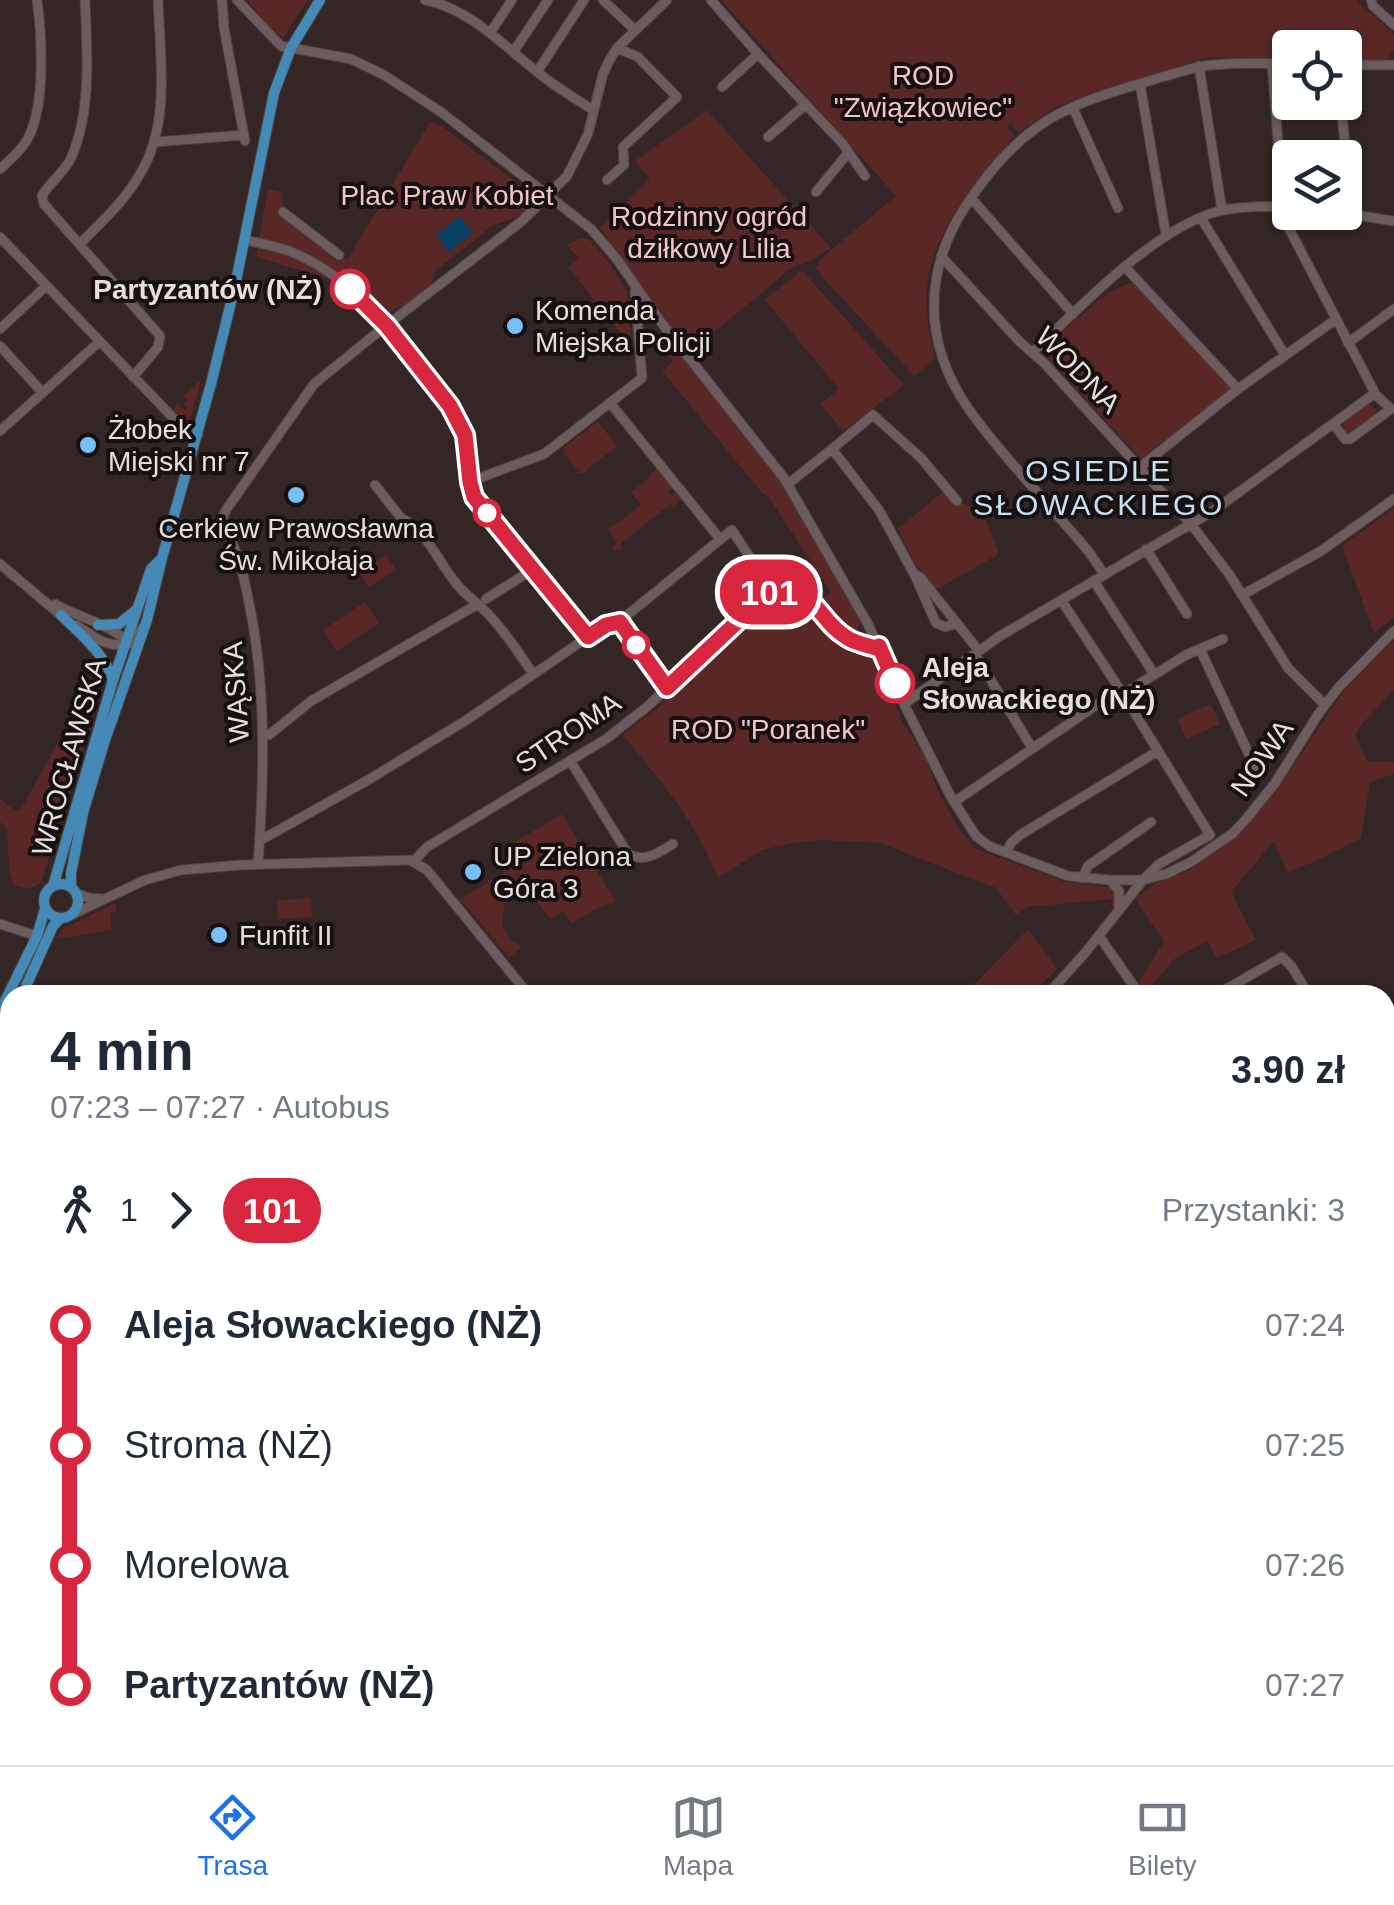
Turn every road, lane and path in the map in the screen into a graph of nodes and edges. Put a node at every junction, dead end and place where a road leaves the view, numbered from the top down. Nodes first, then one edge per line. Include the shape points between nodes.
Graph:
1 (37, 0) edge
2 (85, 0) edge
3 (158, 0) edge
4 (222, 0) edge
5 (237, 0) edge
6 (320, 0) edge
7 (425, 0) edge
8 (512, 0) edge
9 (548, 0) edge
10 (584, 0) edge
11 (603, 0) edge
12 (667, 0) edge
13 (711, 0) edge
14 (1372, 0) edge
15 (1394, 25) edge
16 (634, 30) junction
17 (490, 32) junction
18 (290, 48) junction
19 (618, 48) junction
20 (514, 51) junction
21 (758, 54) junction
22 (1272, 64) edge
23 (1362, 65) edge
24 (1394, 65) edge
25 (1200, 66) junction
26 (536, 72) junction
27 (1140, 84) junction
28 (722, 87) dead end
29 (806, 104) junction
30 (1072, 108) junction
31 (594, 111) junction
32 (768, 137) dead end
33 (154, 142) junction
34 (848, 153) junction
35 (0, 169) edge
36 (865, 176) dead end
37 (607, 180) dead end
38 (816, 192) dead end
39 (549, 196) junction
40 (972, 198) junction
41 (1118, 208) dead end
42 (1272, 208) edge
43 (1222, 210) junction
44 (283, 212) dead end
45 (1362, 216) edge
46 (1201, 218) junction
47 (1394, 222) edge
48 (1289, 230) edge
49 (1166, 235) junction
50 (0, 237) edge
51 (244, 240) junction
52 (80, 244) junction
53 (338, 255) dead end
54 (941, 256) junction
55 (1126, 268) junction
56 (634, 283) junction
57 (46, 286) junction
58 (1394, 309) edge
59 (1073, 314) junction
60 (1335, 320) junction
61 (387, 326) junction
62 (0, 329) edge
63 (99, 342) junction
64 (1348, 343) junction
65 (0, 346) edge
66 (1033, 352) junction
67 (1284, 355) junction
68 (132, 377) junction
69 (1238, 390) junction
70 (44, 392) junction
71 (1376, 395) junction
72 (611, 404) junction
73 (1392, 408) edge
74 (1333, 424) junction
75 (0, 431) edge
76 (198, 435) junction
77 (832, 450) junction
78 (1138, 468) junction
79 (470, 482) junction
80 (788, 484) junction
81 (376, 485) dead end
82 (1394, 498) edge
83 (957, 501) dead end
84 (1190, 524) junction
85 (720, 539) junction
86 (1146, 549) junction
87 (162, 558) junction
88 (0, 564) edge
89 (532, 570) junction
90 (759, 571) dead end
91 (914, 574) junction
92 (1099, 578) junction
93 (40, 596) junction
94 (1242, 596) junction
95 (1061, 600) junction
96 (482, 601) junction
97 (139, 607) junction
98 (1187, 614) dead end
99 (61, 616) junction
100 (147, 620) junction
101 (620, 622) junction
102 (956, 622) junction
103 (868, 624) junction
104 (98, 625) junction
105 (1394, 631) edge
106 (588, 637) junction
107 (848, 639) junction
108 (1224, 640) dead end
109 (128, 641) junction
110 (879, 646) junction
111 (1200, 649) junction
112 (977, 652) junction
113 (135, 658) junction
114 (534, 674) junction
115 (1154, 674) junction
116 (114, 680) junction
117 (667, 688) junction
118 (1121, 692) junction
119 (904, 704) junction
120 (1325, 706) junction
121 (264, 734) junction
122 (1032, 748) junction
123 (1158, 751) junction
124 (571, 762) junction
125 (1254, 775) dead end
126 (954, 802) junction
127 (1152, 822) dead end
128 (261, 840) junction
129 (673, 844) dead end
130 (1006, 853) junction
131 (414, 861) junction
132 (258, 864) junction
133 (1082, 878) junction
134 (1110, 880) junction
135 (1143, 880) junction
136 (53, 886) junction
137 (74, 889) junction
138 (110, 898) junction
139 (45, 909) junction
140 (1119, 910) junction
141 (73, 914) junction
142 (60, 919) junction
143 (0, 924) edge
144 (37, 936) junction
145 (1099, 936) junction
146 (13, 985) edge
147 (27, 985) edge
148 (521, 985) edge
149 (1056, 985) edge
150 (1133, 985) edge
151 (1233, 985) edge
152 (1303, 985) edge

1 - 35 street via 42,75 34,123
2 - 52 street via 87,77 78,136 69,163 42,196
3 - 33 street via 161,92
4 - 33 street via 245,138
5 - 18 street
6 - 18 main road, WROCŁAWSKA
7 - 17 street
8 - 17 street
9 - 20 street
10 - 26 street
11 - 16 street
12 - 16 street
13 - 21 street
14 - 15 street
16 - 19 street
17 - 20 street
18 - 39 street via 350,59 384,75
18 - 51 main road, WROCŁAWSKA via 274,93
19 - 31 street
19 - 37 street via 677,96 622,146 624,166
20 - 26 street
21 - 28 street
21 - 29 street
22 - 25 street
23 - 24 street
25 - 27 street
25 - 43 street
26 - 31 street
27 - 30 street
27 - 49 street
29 - 32 street
29 - 34 street
30 - 40 street via 1022,140
30 - 41 street
31 - 39 street via 578,156
33 - 52 street via 135,184
34 - 36 street
34 - 38 street
39 - 56 street via 590,229
39 - 61 street
40 - 54 street
40 - 59 street
42 - 43 street
43 - 46 street
44 - 53 street
45 - 47 street
46 - 49 street
46 - 67 street
48 - 60 street
49 - 55 street
50 - 57 street
51 - 61 street via 285,249 327,270
51 - 76 main road, WROCŁAWSKA
52 - 68 street via 160,336
54 - 66 street, WODNA
54 - 92 street via 934,323 956,390 1089,552
55 - 59 street
55 - 69 street
56 - 72 street via 642,378
56 - 80 street
57 - 62 street
57 - 63 street
58 - 64 street
59 - 66 street
60 - 64 street
60 - 67 street
61 - 79 street via 462,426
61 - 121 street, WĄSKA via 314,384 220,524 244,579
63 - 68 street
63 - 70 street
64 - 71 street
65 - 70 street
66 - 78 street, WODNA
67 - 69 street
68 - 76 street
69 - 78 street
70 - 75 street
71 - 73 street
71 - 74 street
72 - 79 street via 544,454
72 - 85 street
73 - 74 street via 1350,439
74 - 84 street
76 - 87 main road, WROCŁAWSKA
77 - 80 street
77 - 83 street via 873,415
77 - 91 street via 880,510
78 - 84 street, WODNA
79 - 89 street via 474,497
80 - 103 street
81 - 96 street via 460,589
82 - 94 street
84 - 86 street
84 - 94 street, WODNA
85 - 90 street via 732,530
85 - 101 street
86 - 92 street
86 - 98 street
87 - 97 main road, WROCŁAWSKA via 151,569
87 - 100 main road, WROCŁAWSKA
88 - 93 street
89 - 96 street
89 - 106 street
91 - 102 street
91 - 102 street via 936,623
92 - 95 street
92 - 115 street
93 - 99 street
93 - 104 street
94 - 120 street, WODNA via 1288,668
95 - 112 street
95 - 118 street
96 - 114 street
96 - 121 street
97 - 104 main road via 124,622
97 - 109 main road, WROCŁAWSKA
99 - 109 street via 104,644
99 - 116 main road via 100,654
100 - 109 street, WROCŁAWSKA
100 - 113 main road, WROCŁAWSKA
101 - 106 street
101 - 117 street
102 - 112 street
103 - 107 street via 863,635
103 - 110 street
104 - 109 street
105 - 120 street, NOWA
106 - 114 street
107 - 110 street
107 - 117 street, STROMA via 810,599 774,590
108 - 111 street
109 - 113 street, WROCŁAWSKA
109 - 116 main road, WROCŁAWSKA
110 - 119 street
111 - 115 street
111 - 125 street
112 - 119 street
112 - 122 street
113 - 137 main road, WROCŁAWSKA via 88,798 71,873
114 - 128 street
115 - 118 street
116 - 136 main road, WROCŁAWSKA
117 - 124 street, STROMA
118 - 122 street
118 - 123 street
119 - 126 street
120 - 135 street, NOWA via 1233,833 1192,862
121 - 128 street, WĄSKA
122 - 126 street
123 - 130 street via 1020,835
123 - 135 street via 1210,836
124 - 129 street via 628,854 648,857
124 - 131 street, STROMA
126 - 130 street via 978,838
127 - 133 street via 1088,866
128 - 132 street, WĄSKA
130 - 133 street
131 - 132 street
131 - 148 street
132 - 138 street via 181,870
133 - 134 street
134 - 135 street
134 - 140 street via 1119,891
135 - 140 street
136 - 137 main road
136 - 139 main road via 44,896
137 - 138 street via 92,899
137 - 141 main road
138 - 141 street
139 - 142 main road
139 - 144 main road
140 - 145 street
141 - 142 main road
142 - 147 main road
143 - 144 street
144 - 146 main road
145 - 149 street
145 - 150 street
151 - 152 street via 1282,957

